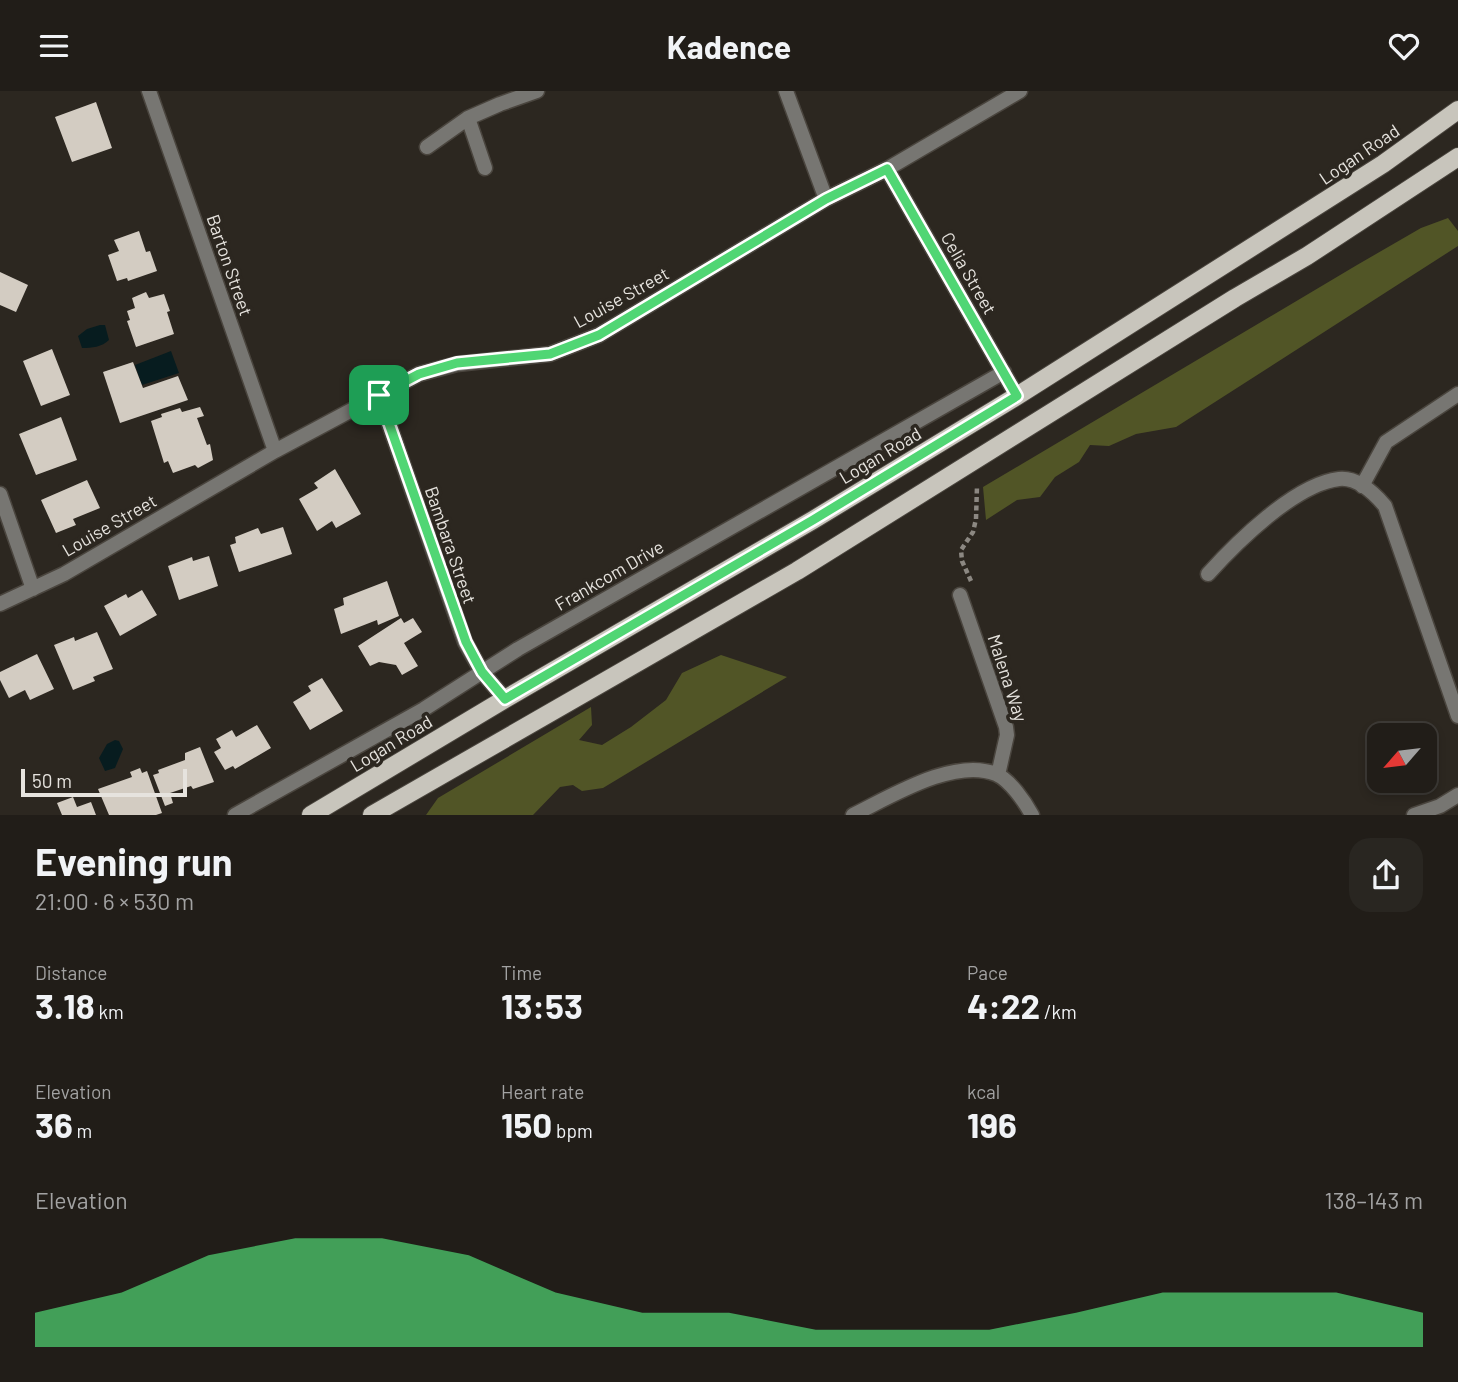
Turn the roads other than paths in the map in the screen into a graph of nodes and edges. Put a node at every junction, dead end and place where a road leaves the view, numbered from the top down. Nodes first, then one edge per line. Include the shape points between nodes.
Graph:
1 (149, 91) edge
2 (537, 91) edge
3 (786, 91) edge
4 (1020, 91) edge
5 (1458, 110) edge
6 (468, 118) junction
7 (427, 147) dead end
8 (1458, 157) edge
9 (485, 168) dead end
10 (887, 169) junction
11 (826, 199) junction
12 (1004, 372) junction
13 (1458, 394) edge
14 (379, 395) junction
15 (1017, 396) junction
16 (275, 451) junction
17 (1362, 486) junction
18 (0, 494) edge
19 (1208, 574) dead end
20 (33, 589) junction
21 (960, 595) road end
22 (0, 604) edge
23 (482, 672) junction
24 (505, 699) junction
25 (1458, 716) edge
26 (998, 775) junction
27 (1458, 795) edge
28 (235, 815) edge
29 (311, 815) edge
30 (372, 815) edge
31 (853, 815) edge
32 (1032, 815) edge
33 (1414, 815) edge

1 - 16 street, Barton Street
2 - 6 street
3 - 11 street
4 - 10 street, Louise Street
5 - 15 main road, Logan Road via 1383,164
6 - 7 street
6 - 9 street
8 - 30 main road via 1307,256 797,571
10 - 11 street, Louise Street
10 - 12 street, Celia Street
11 - 14 street, Louise Street via 599,335 550,354 457,363 419,374
12 - 15 street, Celia Street
12 - 23 street, Frankcom Drive
13 - 17 street via 1386,442
14 - 16 street, Louise Street
14 - 23 street, Bambara Street via 459,626
15 - 24 main road, Logan Road
16 - 20 street, Louise Street
17 - 19 street via 1339,479 1303,493 1258,524
17 - 25 street via 1385,506
18 - 20 street
20 - 22 street, Louise Street
21 - 26 street, Malena Way via 1006,727
23 - 24 street, Bambara Street
23 - 28 street, Frankcom Drive
24 - 29 main road, Logan Road
26 - 31 street via 983,771 932,776
26 - 32 street
27 - 33 street

